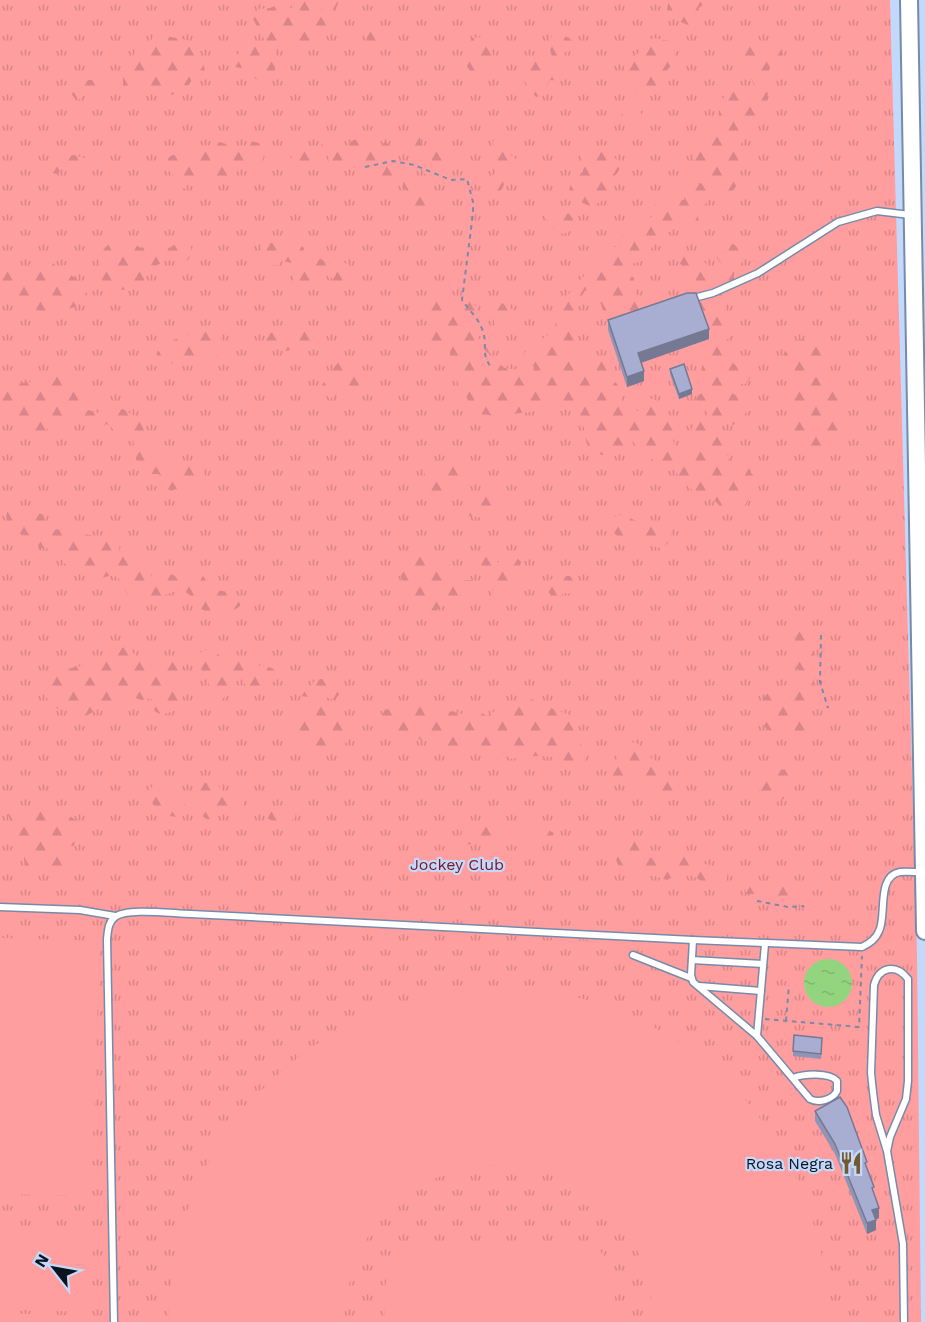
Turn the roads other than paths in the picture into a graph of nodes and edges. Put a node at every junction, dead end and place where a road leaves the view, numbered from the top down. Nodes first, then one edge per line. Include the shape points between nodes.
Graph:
1 (909, 0) edge
2 (914, 215) junction
3 (690, 299) edge
4 (924, 873) edge
5 (0, 907) edge
6 (116, 916) junction
7 (925, 931) edge
8 (693, 940) junction
9 (765, 944) junction
10 (633, 955) dead end
11 (692, 960) junction
12 (763, 964) junction
13 (691, 978) junction
14 (699, 986) junction
15 (761, 991) junction
16 (758, 1036) junction
17 (794, 1078) junction
18 (887, 1151) junction
19 (114, 1322) edge
20 (904, 1322) edge

1 - 2 main road
2 - 3 lane via 877,211 838,222 758,273
2 - 4 main road
4 - 7 main road
4 - 9 lane via 899,872 889,879 879,933 862,947
5 - 6 lane via 80,910
6 - 8 lane via 191,914
6 - 19 lane via 109,925 107,939
8 - 9 lane
8 - 11 lane
9 - 12 lane
10 - 13 lane
11 - 12 lane
11 - 13 lane
12 - 15 lane
13 - 14 lane
14 - 15 lane
14 - 16 lane
15 - 16 lane
16 - 17 lane
17 - 17 lane via 814,1101 832,1097 837,1091 837,1081 831,1076
18 - 18 lane via 876,1115 871,1073 874,985 876,977 890,969 898,970 908,979 908,1081 906,1099
18 - 20 lane via 903,1244

